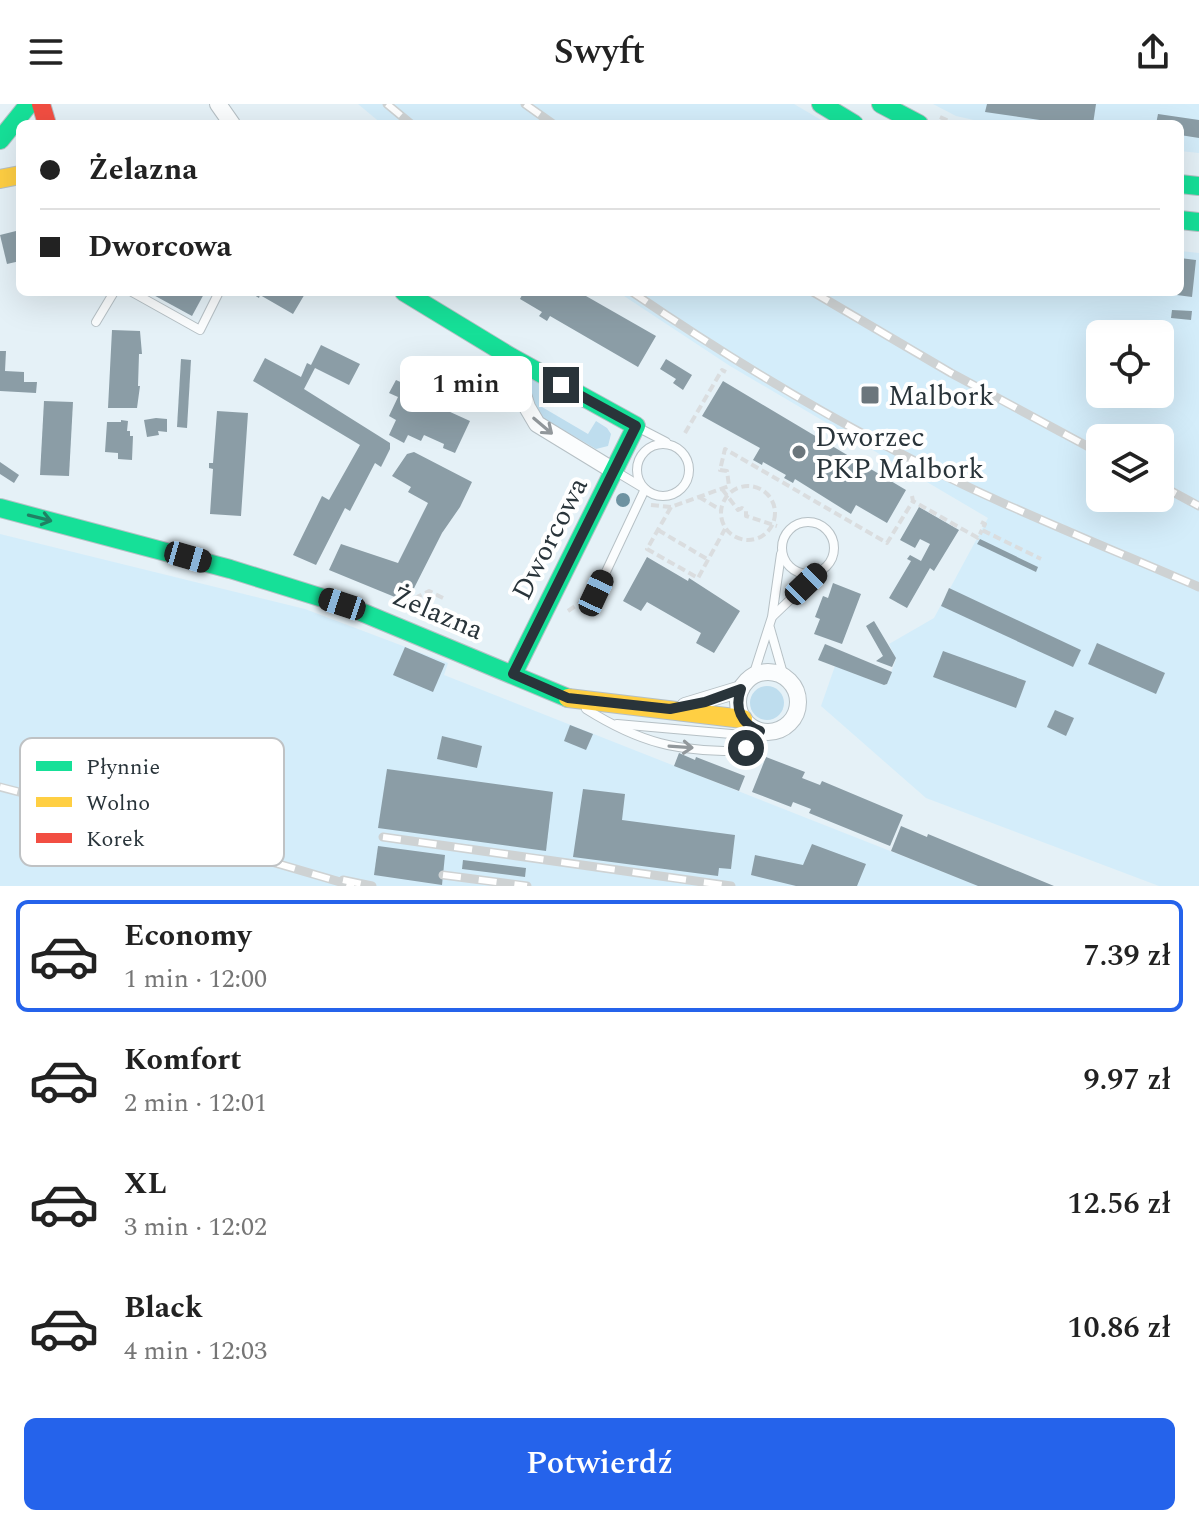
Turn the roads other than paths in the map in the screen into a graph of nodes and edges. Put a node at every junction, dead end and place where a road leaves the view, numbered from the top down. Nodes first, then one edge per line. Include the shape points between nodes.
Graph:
1 (29, 104) edge
2 (821, 104) edge
3 (881, 104) edge
4 (16, 120) edge
5 (16, 120) edge
6 (847, 120) edge
7 (911, 120) edge
8 (0, 140) edge
9 (112, 296) edge
10 (139, 296) edge
11 (217, 296) edge
12 (411, 296) edge
13 (96, 322) dead end
14 (511, 357) junction
15 (636, 426) junction
16 (670, 444) junction
17 (614, 471) junction
18 (645, 489) junction
19 (0, 508) edge
20 (781, 549) junction
21 (819, 572) junction
22 (596, 593) road end
23 (772, 617) junction
24 (770, 628) junction
25 (513, 674) junction
26 (753, 676) junction
27 (784, 677) junction
28 (741, 689) junction
29 (568, 698) junction
30 (670, 709) junction
31 (743, 719) junction
32 (608, 723) junction
33 (757, 734) junction

1 - 5 street
2 - 6 street
3 - 7 street
4 - 8 street
9 - 13 lane
10 - 11 lane via 200,330
12 - 14 street
14 - 15 street
14 -> 17 street, Dworcowa via 537,424
15 - 16 lane
15 - 17 street, Dworcowa
16 - 18 lane via 653,445 640,457 637,474
16 - 18 lane via 684,453 688,478 669,495
17 - 18 lane
17 - 25 street, Dworcowa
18 - 22 lane
19 -> 25 street, Żelazna via 342,604
20 - 21 lane via 794,570
20 - 21 lane via 786,532 800,523 817,523 834,543
20 - 23 lane, Żelazna
21 - 23 lane
23 - 24 lane, Żelazna
24 - 26 lane, Żelazna
24 - 27 lane, Żelazna
25 - 29 street, Żelazna
26 - 27 street
26 - 28 street, Żelazna
27 - 33 street, Żelazna via 796,692 794,717 780,730
28 - 30 street, Żelazna
28 - 31 street
29 - 30 street, Żelazna
29 - 32 lane
30 - 31 street, Żelazna
31 - 33 street, Żelazna
32 - 33 lane
32 -> 33 lane via 658,745 742,751

